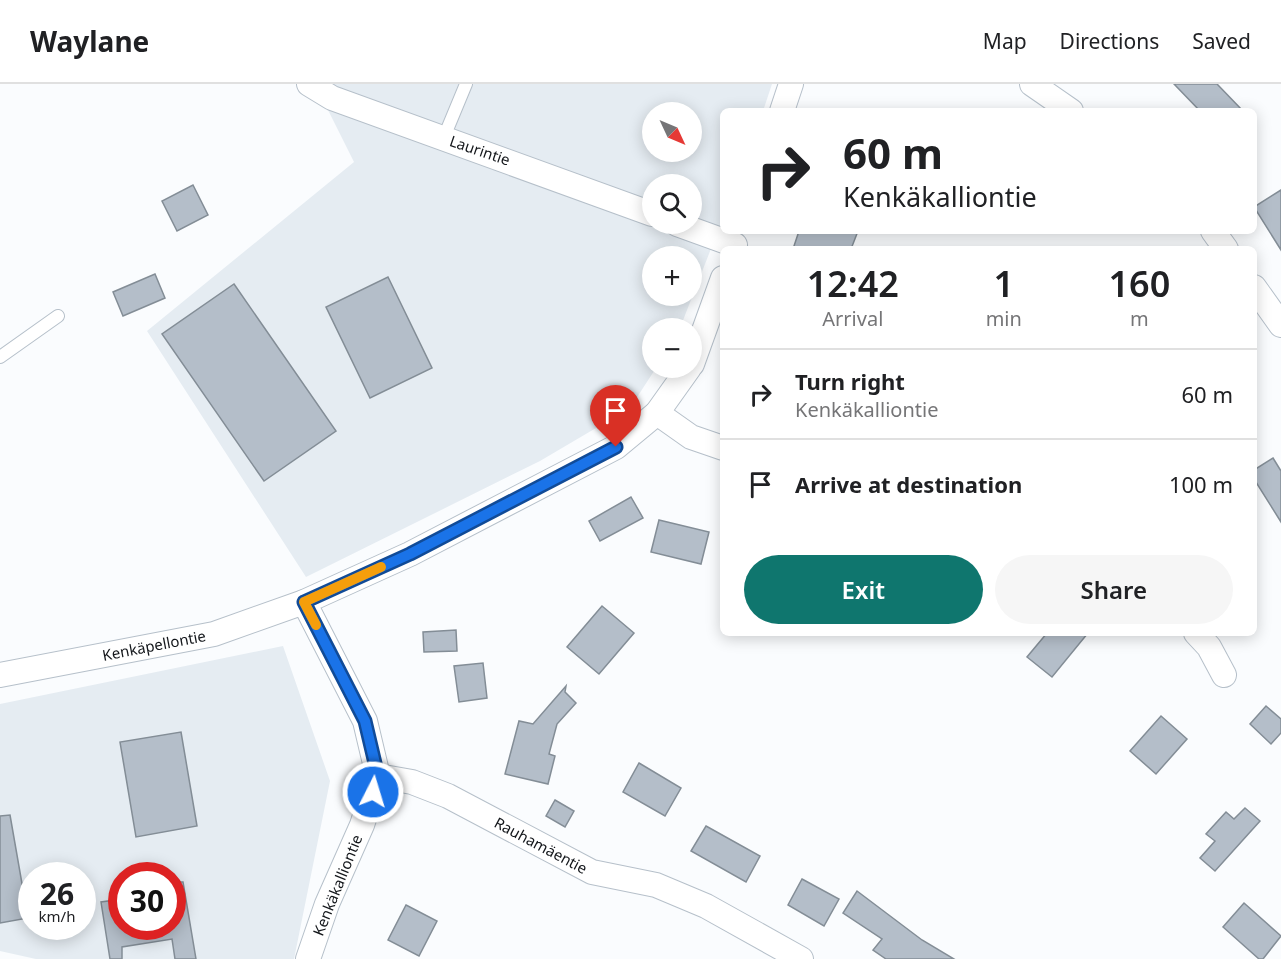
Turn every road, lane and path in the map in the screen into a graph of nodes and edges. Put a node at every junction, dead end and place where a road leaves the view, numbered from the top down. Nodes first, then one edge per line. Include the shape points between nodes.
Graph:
1 (309, 84) edge
2 (466, 84) edge
3 (791, 84) edge
4 (1032, 84) edge
5 (783, 108) edge
6 (1067, 108) edge
7 (444, 137) junction
8 (642, 210) edge
9 (702, 232) edge
10 (736, 242) edge
11 (720, 286) edge
12 (1257, 291) edge
13 (58, 316) dead end
14 (1281, 325) edge
15 (702, 334) edge
16 (0, 357) edge
17 (682, 378) edge
18 (657, 413) junction
19 (720, 447) edge
20 (304, 602) junction
21 (1199, 636) edge
22 (0, 675) edge
23 (1224, 675) dead end
24 (378, 776) junction
25 (308, 959) edge
26 (801, 959) edge

1 - 7 street, Laurintie via 332,98
2 - 7 lane
3 - 5 street
4 - 6 street
7 - 8 street, Laurintie
9 - 10 street
11 - 15 street
12 - 14 street
13 - 16 lane
17 - 18 street
18 - 19 street via 691,437
18 - 20 street via 616,447 410,554
20 - 22 street, Kenkäpellontie via 214,634
20 - 24 street via 365,721
21 - 23 street
24 - 25 street, Kenkäkalliontie
24 - 26 street, Rauhamäentie via 412,782 447,796 592,872 656,885 706,906

